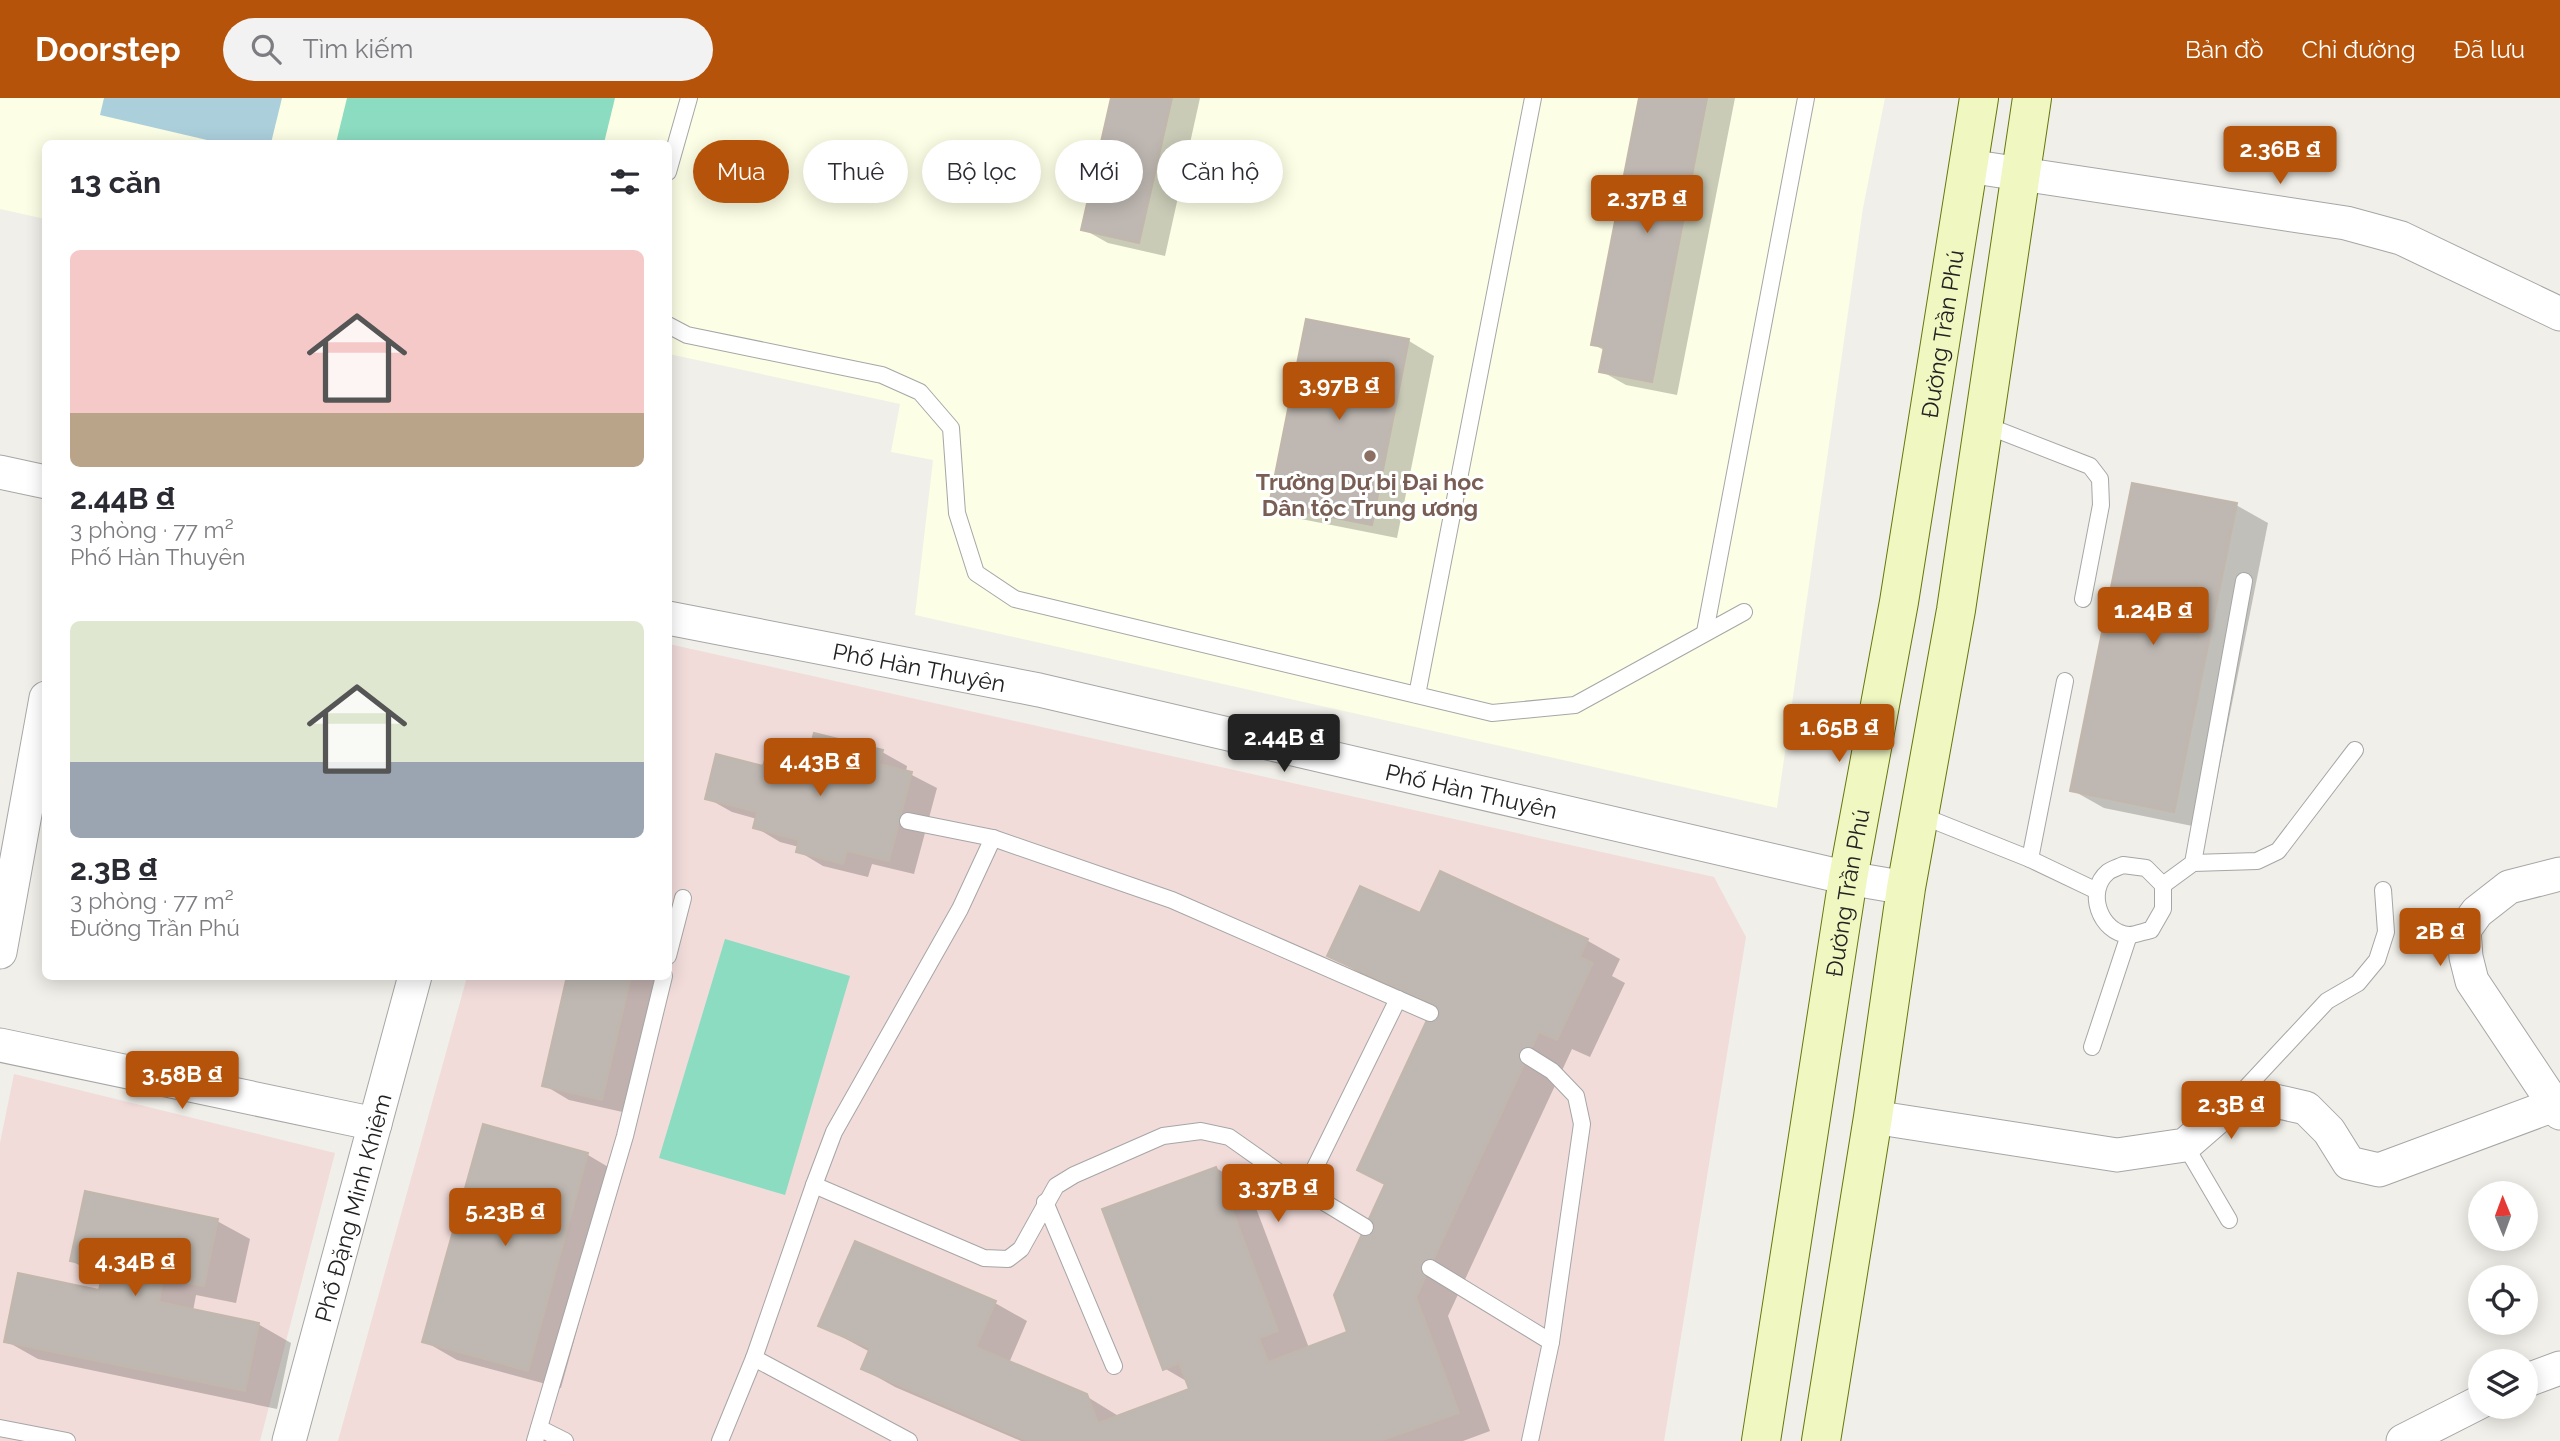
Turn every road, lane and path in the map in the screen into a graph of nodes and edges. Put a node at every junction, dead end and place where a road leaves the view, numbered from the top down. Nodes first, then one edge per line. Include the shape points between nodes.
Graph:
1 (689, 98) edge
2 (1533, 98) edge
3 (1806, 98) edge
4 (1979, 98) edge
5 (2032, 98) edge
6 (672, 158) edge
7 (1968, 166) junction
8 (2020, 173) junction
9 (2560, 314) edge
10 (672, 327) edge
11 (1985, 425) junction
12 (0, 471) edge
13 (42, 481) edge
14 (2244, 581) dead end
15 (2083, 599) dead end
16 (1744, 612) dead end
17 (672, 619) edge
18 (1705, 632) junction
19 (2065, 681) dead end
20 (1417, 695) junction
21 (42, 738) edge
22 (2355, 750) dead end
23 (37, 789) edge
24 (1920, 815) junction
25 (908, 821) dead end
26 (993, 838) junction
27 (2030, 859) junction
28 (2193, 863) junction
29 (2560, 874) edge
30 (1848, 878) junction
31 (2163, 885) junction
32 (1906, 888) junction
33 (2383, 890) dead end
34 (2097, 891) junction
35 (682, 898) dead end
36 (2129, 935) junction
37 (672, 939) edge
38 (0, 952) edge
39 (414, 980) edge
40 (663, 980) edge
41 (1398, 999) junction
42 (1430, 1013) dead end
43 (0, 1045) edge
44 (2092, 1047) dead end
45 (1528, 1056) dead end
46 (2557, 1109) edge
47 (2224, 1112) junction
48 (1873, 1116) junction
49 (375, 1124) junction
50 (2185, 1145) junction
51 (814, 1185) junction
52 (1304, 1191) junction
53 (1045, 1202) junction
54 (2229, 1220) dead end
55 (1365, 1227) dead end
56 (1430, 1268) dead end
57 (1551, 1342) junction
58 (754, 1358) junction
59 (1114, 1366) dead end
60 (2560, 1368) edge
61 (2538, 1376) edge
62 (2468, 1408) edge
63 (0, 1428) edge
64 (537, 1434) edge
65 (68, 1441) edge
66 (289, 1441) edge
67 (565, 1441) edge
68 (720, 1441) edge
69 (909, 1441) edge
70 (1530, 1441) edge
71 (1761, 1441) edge
72 (1821, 1441) edge
73 (2403, 1441) edge

1 - 6 lane
2 - 20 lane
3 - 18 lane
4 - 7 main road, Đường Trần Phú
5 - 8 main road
7 - 8 street
7 - 30 main road, Đường Trần Phú via 1899,602
8 - 9 street via 2346,223 2402,238
8 - 11 main road
10 - 20 lane via 687,335 881,375 920,392 951,428 957,513 976,573 1015,599
11 - 15 lane via 2090,467 2100,479 2101,505
11 - 24 main road
12 - 13 street
14 - 28 lane
16 - 18 lane
17 - 30 street, Phố Hàn Thuyên via 1039,690
18 - 20 lane via 1575,705 1492,713
19 - 27 lane
21 - 23 street
22 - 28 lane via 2278,851 2257,861
23 - 38 street
24 - 27 lane
24 - 32 main road
25 - 26 lane
26 - 41 lane via 1172,900
26 - 51 lane via 960,909 834,1132
27 - 34 lane
28 - 31 lane
29 - 46 street via 2510,887 2477,912 2465,930 2472,981
30 - 32 street, Phố Hàn Thuyên
30 - 71 main road, Đường Trần Phú
31 - 34 lane via 2146,868 2123,865 2107,873
31 - 36 lane via 2163,909 2151,930
32 - 48 main road
33 - 47 lane via 2386,932 2377,960 2358,983 2327,1001
34 - 36 lane via 2098,910 2108,925
35 - 37 lane
36 - 44 lane
39 - 49 street, Phố Đặng Minh Khiêm
40 - 64 lane via 625,1136
41 - 42 lane
41 - 52 lane
43 - 49 street
45 - 57 lane via 1552,1071 1576,1096 1582,1124
46 - 47 street via 2379,1170 2349,1163 2329,1131 2306,1108 2276,1101
47 - 50 street
48 - 50 street via 2117,1155
48 - 72 main road
49 - 66 street, Phố Đặng Minh Khiêm
50 - 54 lane
51 - 53 lane via 984,1258 1008,1259 1021,1249
51 - 58 lane
52 - 53 lane via 1228,1138 1201,1131 1163,1136 1074,1175 1056,1186
52 - 55 lane
53 - 59 lane
56 - 57 lane
57 - 70 lane
58 - 68 lane
58 - 69 lane
60 - 61 street
62 - 73 street
63 - 65 lane
64 - 67 lane

